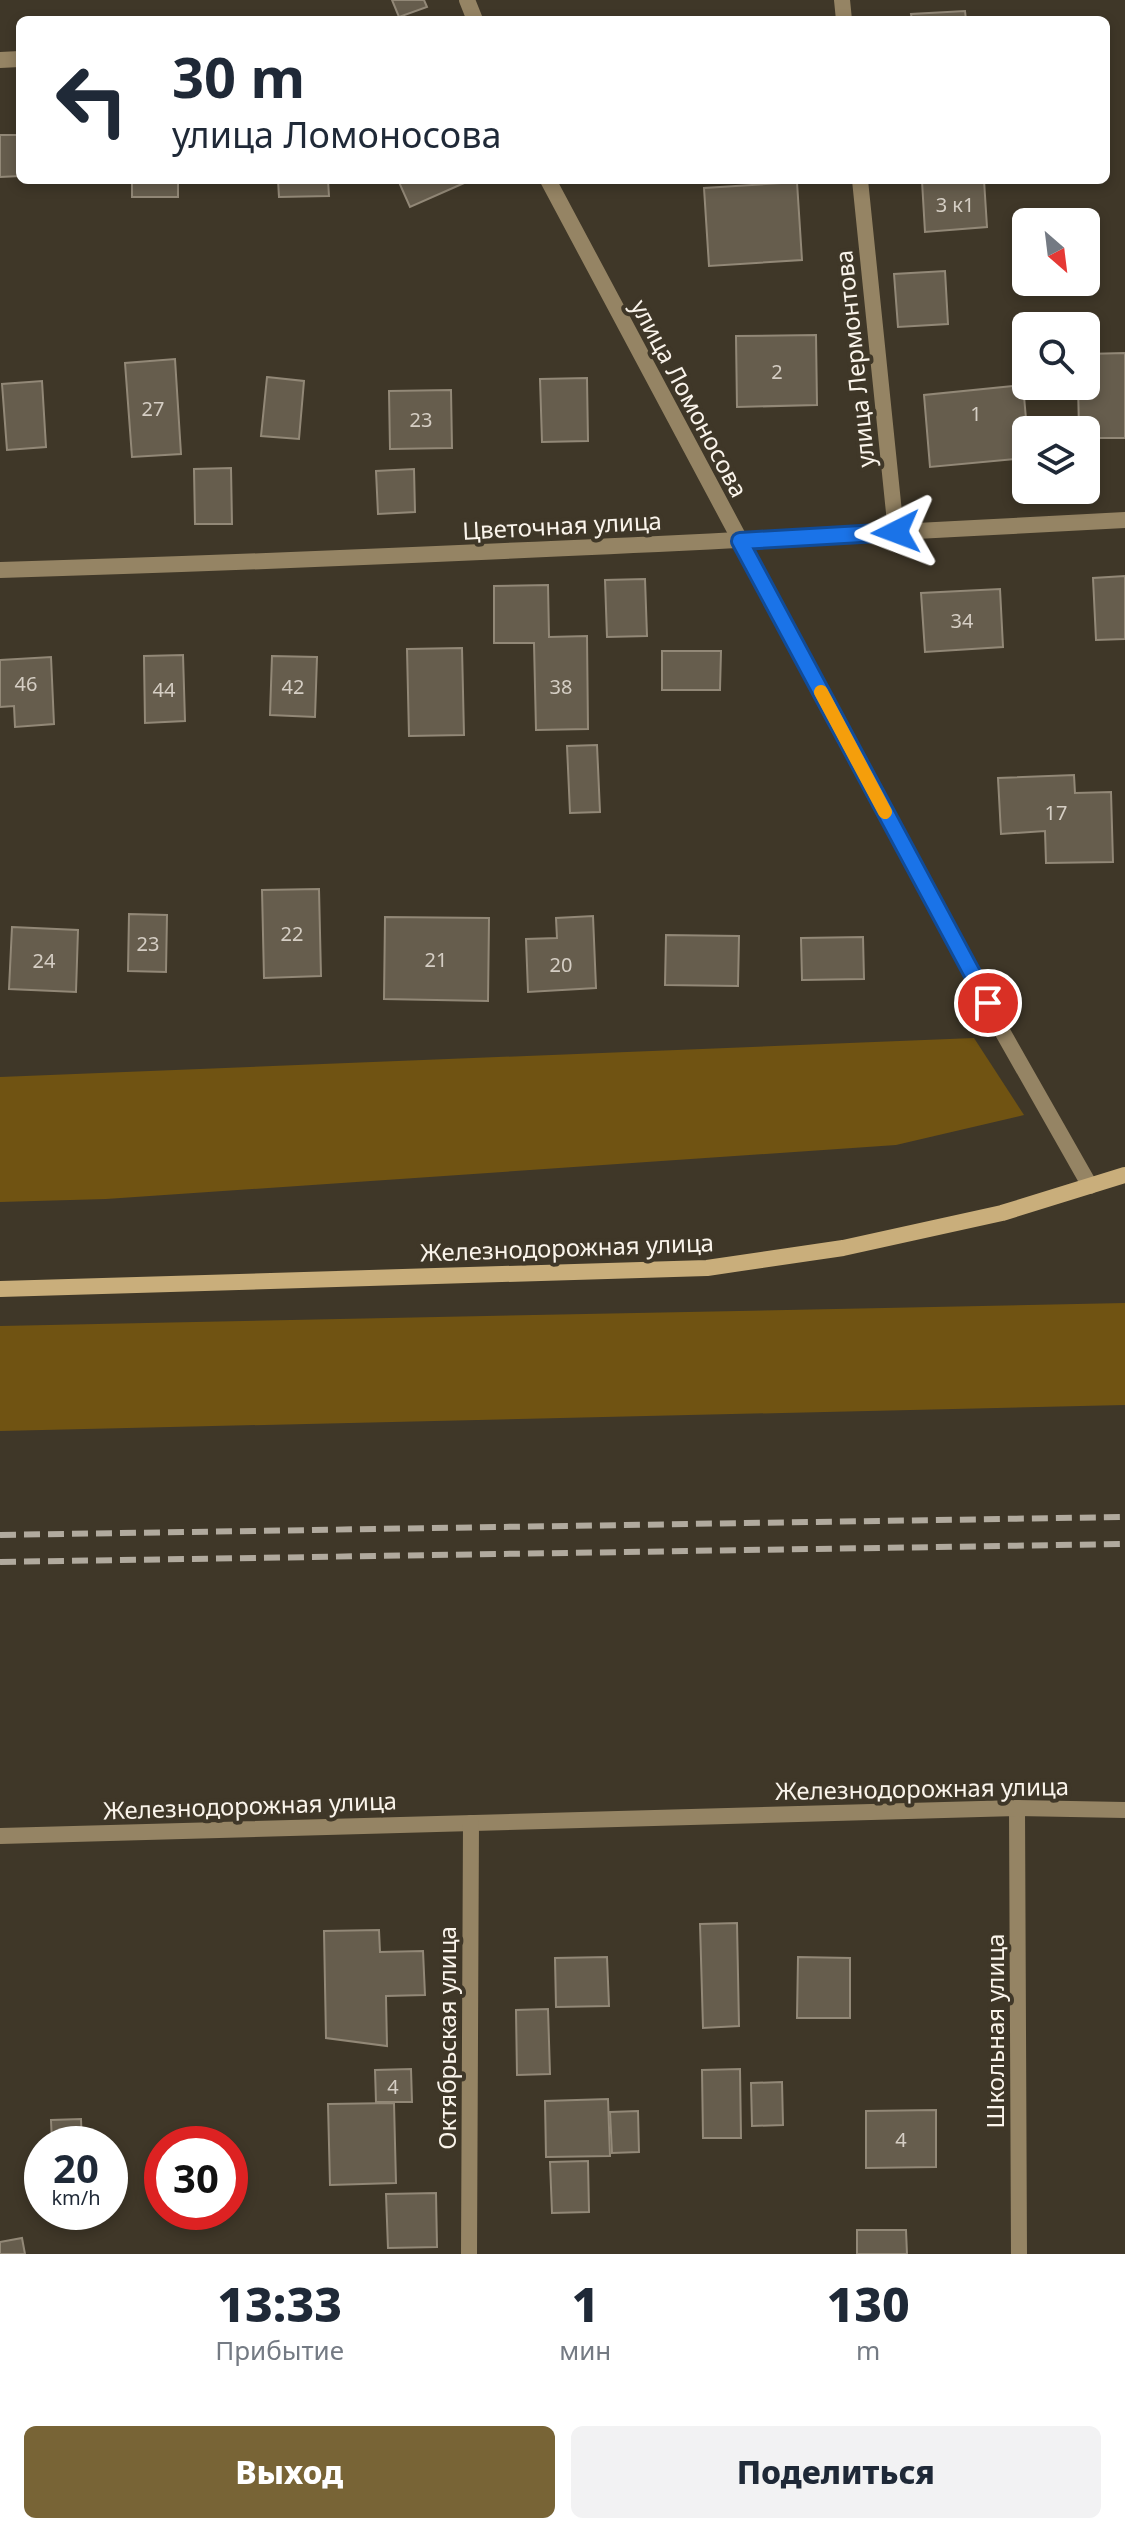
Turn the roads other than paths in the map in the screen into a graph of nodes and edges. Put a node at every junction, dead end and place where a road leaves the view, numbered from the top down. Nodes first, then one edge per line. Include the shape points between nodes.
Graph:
1 (550, 184) edge
2 (860, 184) edge
3 (1125, 520) edge
4 (896, 532) junction
5 (740, 541) junction
6 (0, 570) edge
7 (1125, 1175) edge
8 (1090, 1186) junction
9 (0, 1289) edge
10 (1017, 1808) junction
11 (1125, 1810) edge
12 (471, 1823) junction
13 (0, 1836) edge
14 (469, 2254) edge
15 (1019, 2254) edge

1 - 5 street, улица Ломоносова
2 - 4 street, улица Лермонтова
3 - 4 street, Цветочная улица
4 - 5 street, Цветочная улица
5 - 6 street, Цветочная улица
5 - 8 street, улица Ломоносова
7 - 8 main road, Железнодорожная улица
8 - 9 main road, Железнодорожная улица via 1002,1213 843,1248 707,1268
10 - 11 street, Железнодорожная улица
10 - 12 street, Железнодорожная улица
10 - 15 street, Школьная улица
12 - 13 street, Железнодорожная улица
12 - 14 street, Октябрьская улица

